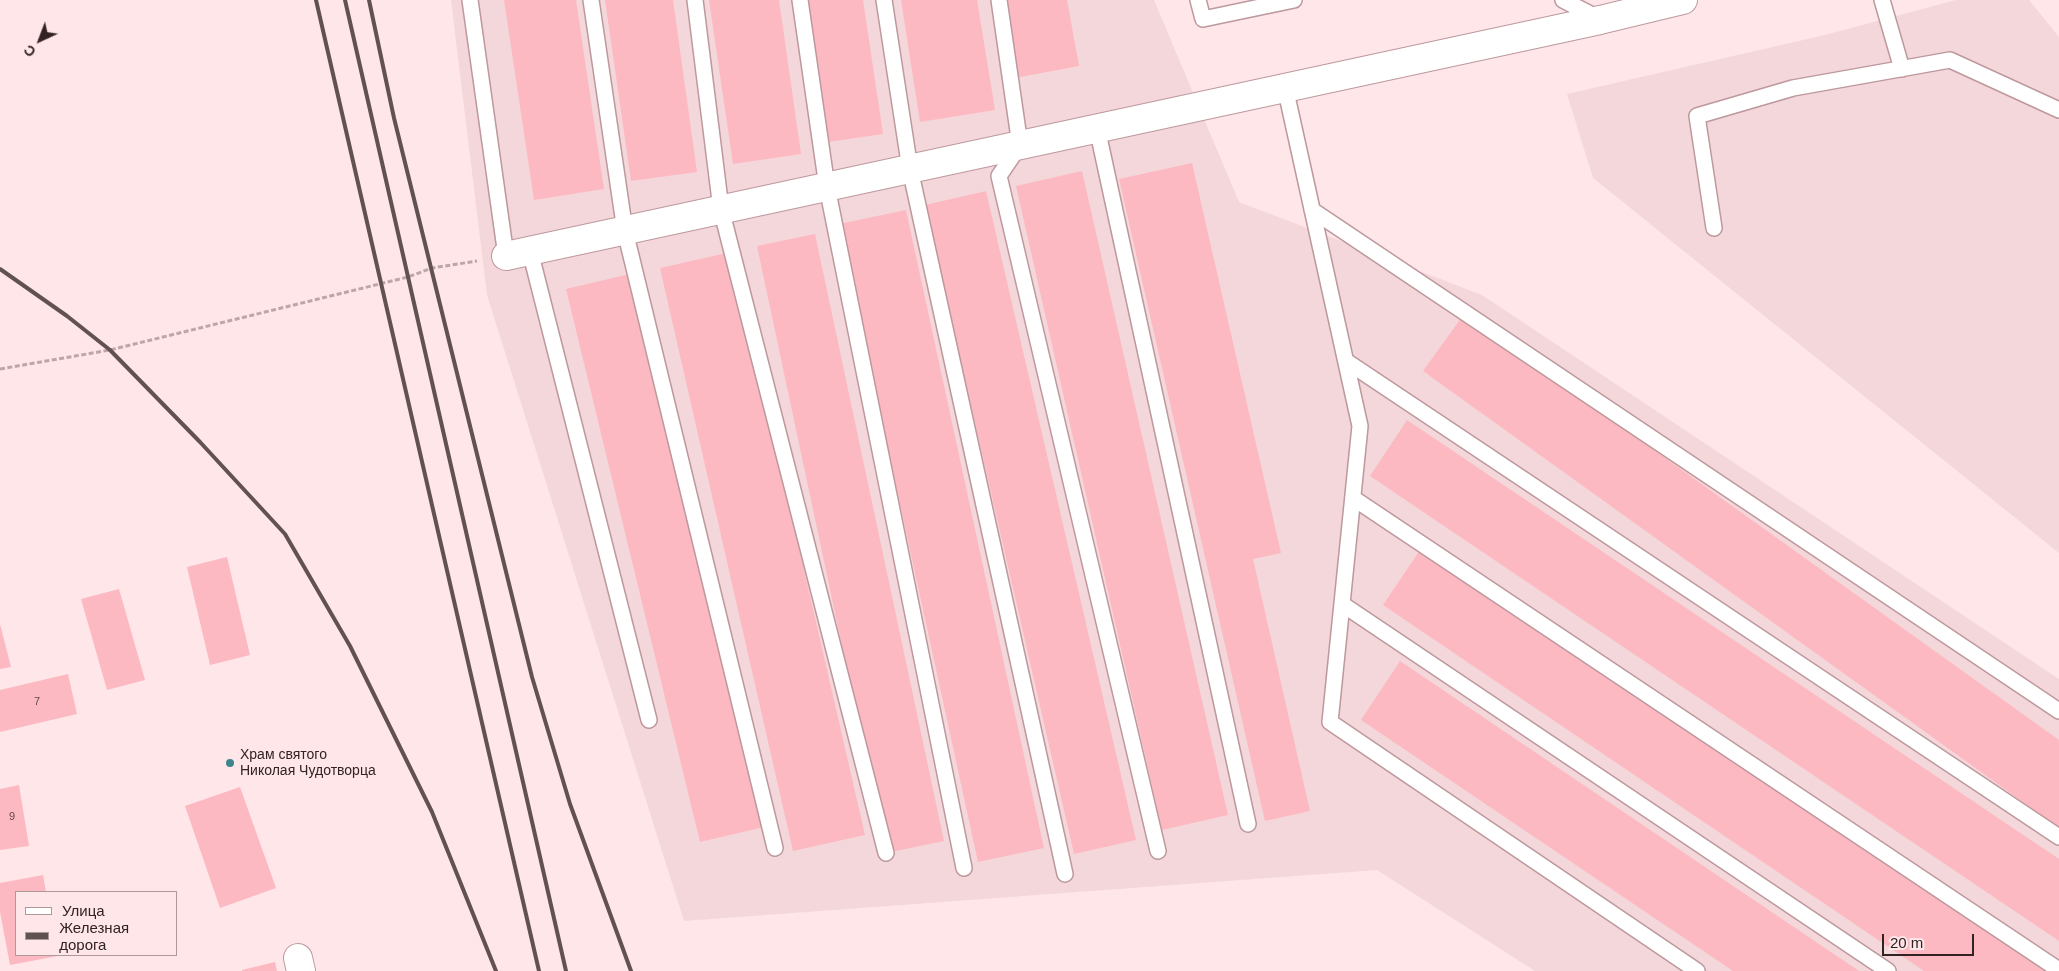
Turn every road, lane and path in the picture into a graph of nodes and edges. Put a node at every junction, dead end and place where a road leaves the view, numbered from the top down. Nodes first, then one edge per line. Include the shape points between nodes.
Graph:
1 (470, 0) edge
2 (591, 0) edge
3 (695, 0) edge
4 (800, 0) edge
5 (884, 0) edge
6 (999, 0) edge
7 (1198, 0) edge
8 (1294, 0) edge
9 (1563, 0) edge
10 (1683, 0) edge
11 (1882, 0) edge
12 (1600, 20) junction
13 (1902, 68) junction
14 (1285, 88) junction
15 (2059, 110) edge
16 (1097, 128) junction
17 (1020, 145) junction
18 (910, 169) junction
19 (827, 187) junction
20 (721, 209) junction
21 (1312, 210) junction
22 (1714, 228) dead end
23 (625, 231) junction
24 (518, 254) junction
25 (1346, 361) junction
26 (0, 368) edge
27 (1353, 498) junction
28 (1342, 604) junction
29 (2059, 711) edge
30 (648, 720) dead end
31 (1248, 824) dead end
32 (2059, 837) edge
33 (774, 848) dead end
34 (1158, 851) dead end
35 (886, 853) dead end
36 (964, 868) dead end
37 (1065, 874) dead end
38 (2059, 970) edge
39 (1697, 971) edge
40 (1888, 971) edge

1 - 24 lane
2 - 23 lane
3 - 20 lane
4 - 19 lane
5 - 18 lane
6 - 17 lane
7 - 8 lane via 1204,19
9 - 12 lane
10 - 12 street
11 - 13 lane
12 - 14 street
13 - 15 lane via 1950,60
13 - 22 lane via 1793,88 1698,116
14 - 16 street
14 - 21 lane
16 - 17 street
16 - 31 lane
17 - 18 street
17 - 34 lane via 999,176
18 - 19 street
18 - 37 lane
19 - 20 street
19 - 36 lane
20 - 23 street
20 - 35 lane
21 - 25 lane
21 - 29 lane
23 - 24 street
23 - 33 lane
24 - 26 path via 432,268 408,277 110,350
24 - 30 lane
25 - 27 lane via 1360,426
25 - 32 lane
27 - 28 lane
27 - 38 lane
28 - 39 lane via 1330,722
28 - 40 lane

